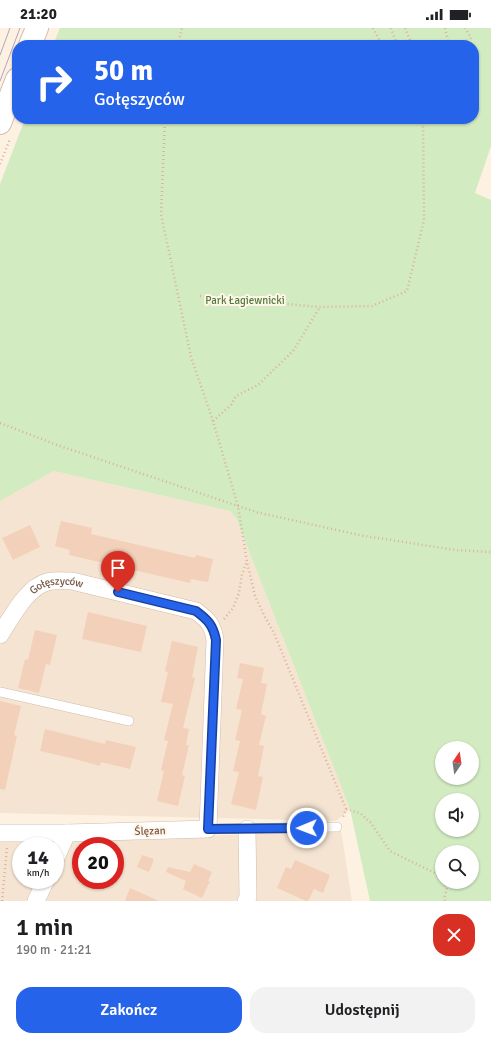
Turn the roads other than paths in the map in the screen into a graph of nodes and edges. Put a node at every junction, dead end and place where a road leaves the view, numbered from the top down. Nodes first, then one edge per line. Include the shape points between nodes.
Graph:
1 (37, 28) edge
2 (32, 40) edge
3 (12, 101) edge
4 (5, 131) edge
5 (0, 635) edge
6 (0, 692) edge
7 (129, 721) dead end
8 (337, 827) road end
9 (208, 829) junction
10 (247, 829) junction
11 (67, 833) junction
12 (4, 838) edge
13 (64, 840) edge
14 (42, 889) edge
15 (36, 901) edge
16 (246, 901) edge

1 - 2 main road
3 - 4 main road
5 - 9 street, Gołęszyców via 26,596 36,587 60,580 196,611 205,618 216,640
6 - 7 lane
8 - 10 lane
9 - 10 lane
9 - 11 street, Ślęzan
10 - 16 street
11 - 12 street, Ślęzan
11 - 13 street
14 - 15 street

